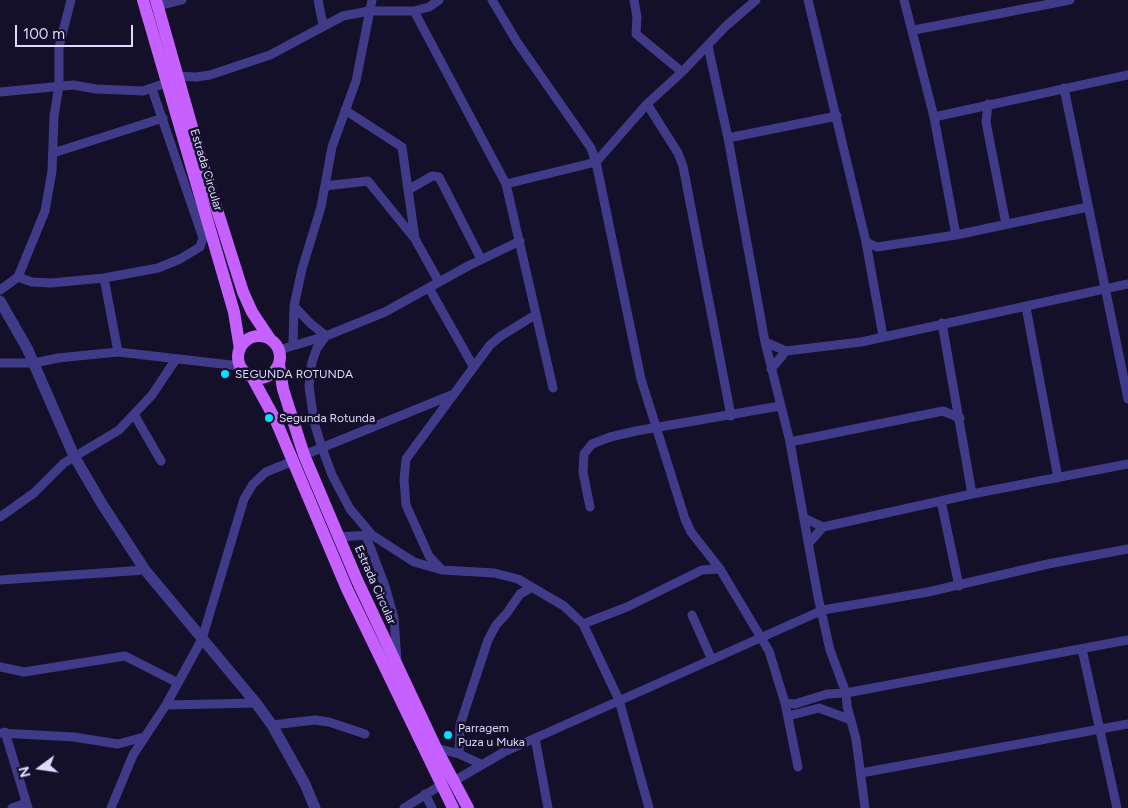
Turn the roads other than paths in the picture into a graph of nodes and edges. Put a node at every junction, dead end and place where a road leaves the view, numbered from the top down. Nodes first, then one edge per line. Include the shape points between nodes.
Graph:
1 (71, 0) edge
2 (142, 0) edge
3 (182, 0) edge
4 (318, 0) edge
5 (372, 0) edge
6 (439, 0) edge
7 (492, 0) edge
8 (634, 0) edge
9 (756, 0) edge
10 (808, 0) edge
11 (904, 0) edge
12 (1070, 0) edge
13 (157, 3) edge
14 (370, 11) junction
15 (414, 11) junction
16 (323, 25) junction
17 (914, 30) junction
18 (708, 46) junction
19 (682, 72) junction
20 (1128, 75) edge
21 (177, 76) junction
22 (196, 77) junction
23 (166, 83) junction
24 (59, 86) junction
25 (1064, 88) junction
26 (152, 89) junction
27 (0, 92) edge
28 (182, 93) junction
29 (647, 104) junction
30 (988, 104) junction
31 (972, 109) junction
32 (345, 110) junction
33 (837, 116) junction
34 (163, 118) junction
35 (934, 118) junction
36 (986, 122) junction
37 (728, 138) junction
38 (52, 153) junction
39 (596, 162) junction
40 (506, 184) junction
41 (325, 186) junction
42 (408, 190) junction
43 (1088, 207) junction
44 (1006, 224) junction
45 (956, 235) junction
46 (415, 239) junction
47 (520, 241) junction
48 (866, 242) junction
49 (877, 248) junction
50 (868, 257) junction
51 (480, 259) junction
52 (18, 277) junction
53 (104, 278) junction
54 (439, 282) junction
55 (1128, 284) edge
56 (428, 288) junction
57 (1105, 289) junction
58 (0, 290) edge
59 (0, 301) edge
60 (294, 306) junction
61 (1026, 307) junction
62 (536, 315) junction
63 (942, 323) junction
64 (326, 336) junction
65 (884, 336) junction
66 (270, 339) junction
67 (765, 342) junction
68 (293, 345) junction
69 (240, 349) junction
70 (279, 350) junction
71 (786, 351) junction
72 (118, 352) junction
73 (176, 359) junction
74 (0, 363) edge
75 (34, 363) junction
76 (279, 365) junction
77 (240, 366) junction
78 (473, 366) junction
79 (771, 369) junction
80 (252, 377) junction
81 (553, 388) dead end
82 (455, 394) junction
83 (956, 396) junction
84 (1128, 399) edge
85 (780, 406) junction
86 (942, 410) junction
87 (135, 416) junction
88 (731, 416) junction
89 (960, 418) junction
90 (655, 430) junction
91 (790, 442) junction
92 (322, 448) junction
93 (74, 456) junction
94 (298, 458) junction
95 (160, 461) dead end
96 (1128, 464) edge
97 (1058, 478) junction
98 (972, 494) junction
99 (941, 501) junction
100 (590, 507) dead end
101 (0, 517) edge
102 (804, 518) junction
103 (823, 528) junction
104 (369, 535) junction
105 (339, 538) junction
106 (809, 543) junction
107 (1128, 549) edge
108 (708, 552) junction
109 (720, 569) junction
110 (145, 570) junction
111 (442, 570) junction
112 (702, 570) junction
113 (0, 580) edge
114 (959, 586) junction
115 (532, 587) junction
116 (823, 610) junction
117 (692, 615) dead end
118 (584, 624) junction
119 (761, 636) junction
120 (202, 639) junction
121 (1128, 640) edge
122 (1082, 649) junction
123 (712, 660) junction
124 (398, 666) junction
125 (0, 667) edge
126 (178, 683) junction
127 (846, 693) junction
128 (620, 700) junction
129 (256, 703) junction
130 (785, 703) junction
131 (166, 706) junction
132 (788, 716) junction
133 (851, 720) junction
134 (1128, 724) edge
135 (272, 725) junction
136 (1100, 730) junction
137 (3, 732) edge
138 (21, 732) junction
139 (365, 734) dead end
140 (144, 737) junction
141 (535, 738) junction
142 (118, 744) junction
143 (11, 747) junction
144 (436, 748) junction
145 (459, 754) junction
146 (133, 755) junction
147 (481, 764) junction
148 (798, 767) dead end
149 (861, 773) junction
150 (454, 781) junction
151 (441, 785) junction
152 (425, 794) junction
153 (27, 805) edge
154 (12, 808) edge
155 (111, 808) edge
156 (315, 808) edge
157 (404, 808) edge
158 (432, 808) edge
159 (453, 808) edge
160 (468, 808) edge
161 (548, 808) edge
162 (649, 808) edge
163 (865, 808) edge
164 (1117, 808) edge

1 - 24 street via 58,47
2 - 23 main road, Estrada Circular
3 - 13 street
4 - 16 street
5 - 14 street
6 - 15 street
7 - 39 street via 517,42 591,148
8 - 19 street via 636,34
9 - 18 street
10 - 33 street
11 - 17 street
12 - 17 street
13 - 21 main road, Estrada Circular
14 - 15 street
14 - 16 street via 343,16
14 - 32 street via 356,81
15 - 40 street
16 - 22 street via 270,55
17 - 35 street
18 - 19 street
18 - 37 street
19 - 29 street
20 - 25 street
21 - 22 street
21 - 28 main road, Estrada Circular
22 - 28 street
23 - 26 street
23 - 69 main road, Estrada Circular via 234,312
24 - 26 street
24 - 27 street
24 - 38 street
25 - 30 street
25 - 43 street
26 - 34 street
28 - 66 main road, Estrada Circular via 243,292
29 - 39 street
29 - 88 street via 678,152 683,166
30 - 31 street
30 - 36 street
31 - 35 street
31 - 36 street
32 - 41 street via 332,147
32 - 42 street via 402,147
33 - 37 street
33 - 48 street
34 - 38 street
34 - 53 street via 202,242 195,250 158,268
35 - 45 street
36 - 44 street
37 - 67 street
38 - 52 street via 45,211
39 - 40 street
39 - 90 street via 621,292
40 - 47 street
41 - 46 street via 368,181
41 - 60 street
42 - 46 street
42 - 51 street via 432,176 439,177
43 - 44 street
43 - 57 street
44 - 45 street
45 - 49 street
46 - 54 street
47 - 51 street
47 - 62 street
48 - 49 street
48 - 50 street
49 - 50 street
50 - 65 street
51 - 54 street
52 - 53 street via 51,284
52 - 58 street
53 - 72 street
54 - 56 street
55 - 57 street
56 - 64 street via 385,312
56 - 78 street
57 - 61 street
57 - 84 street
59 - 75 street
60 - 64 street
60 - 68 street
61 - 63 street
61 - 97 street
62 - 78 street via 501,336
62 - 81 street
63 - 65 street
63 - 83 street
64 - 68 street
64 - 92 street via 312,362 309,386
65 - 71 street
66 - 69 main road via 256,336
66 - 70 main road
67 - 71 street
67 - 79 street
68 - 70 street
69 - 77 main road
70 - 76 main road
71 - 79 street
72 - 73 street
72 - 75 street
73 - 77 street
73 - 87 street
74 - 75 street
75 - 93 street
76 - 80 main road via 268,377
76 - 94 main road, Estrada Circular
77 - 80 main road
78 - 82 street
79 - 85 street
80 - 94 main road, Estrada Circular
82 - 92 street
82 - 111 street via 406,459 404,480 406,505 429,556
83 - 86 street
83 - 89 street
85 - 88 street
85 - 91 street
86 - 89 street
86 - 91 street
87 - 93 street via 102,441
87 - 95 street
88 - 90 street
89 - 98 street
90 - 100 street via 610,437 586,449 583,472
90 - 108 street via 684,519
91 - 102 street
92 - 94 street
92 - 104 street via 345,502
93 - 101 street via 27,498
93 - 110 street
94 - 105 main road, Estrada Circular
94 - 120 street via 266,472 244,499
94 - 151 main road, Estrada Circular via 347,589
96 - 97 street
97 - 98 street
98 - 99 street
99 - 103 street
99 - 114 street
102 - 103 street
102 - 106 street
103 - 106 street
104 - 105 street
104 - 111 street via 414,562
104 - 124 street via 394,618
105 - 124 main road, Estrada Circular
106 - 116 street
107 - 114 street
108 - 109 street
108 - 112 street
109 - 112 street
109 - 119 street
110 - 113 street
110 - 120 street
111 - 115 street via 494,573 518,579
112 - 118 street
114 - 116 street
115 - 118 street via 564,606
115 - 145 street via 520,594 488,640 460,725
116 - 119 street
116 - 127 street via 830,650
117 - 123 street
118 - 128 street
119 - 123 street
119 - 130 street
120 - 126 street
120 - 129 street
121 - 122 street
122 - 127 street
122 - 136 street
123 - 128 street
124 - 144 main road, Estrada Circular
125 - 126 street via 24,672 125,656
126 - 131 street
127 - 130 street via 827,694 795,704
127 - 133 street
128 - 141 street
128 - 162 street
129 - 131 street
129 - 135 street
130 - 132 street
131 - 140 street
132 - 133 street via 819,708
132 - 148 street
133 - 149 street
134 - 136 street
135 - 139 street via 322,721
135 - 156 street
136 - 149 street
136 - 164 street
137 - 138 street
137 - 143 street
138 - 142 street
138 - 143 street
140 - 142 street
140 - 146 street
141 - 147 street
141 - 161 street
142 - 146 street
143 - 153 street
144 - 145 street
144 - 150 main road, Estrada Circular
145 - 147 street
146 - 155 street
147 - 150 street
149 - 163 street
150 - 160 main road, Estrada Circular
151 - 152 street
151 - 159 main road, Estrada Circular
152 - 157 street
152 - 158 street
153 - 154 street

